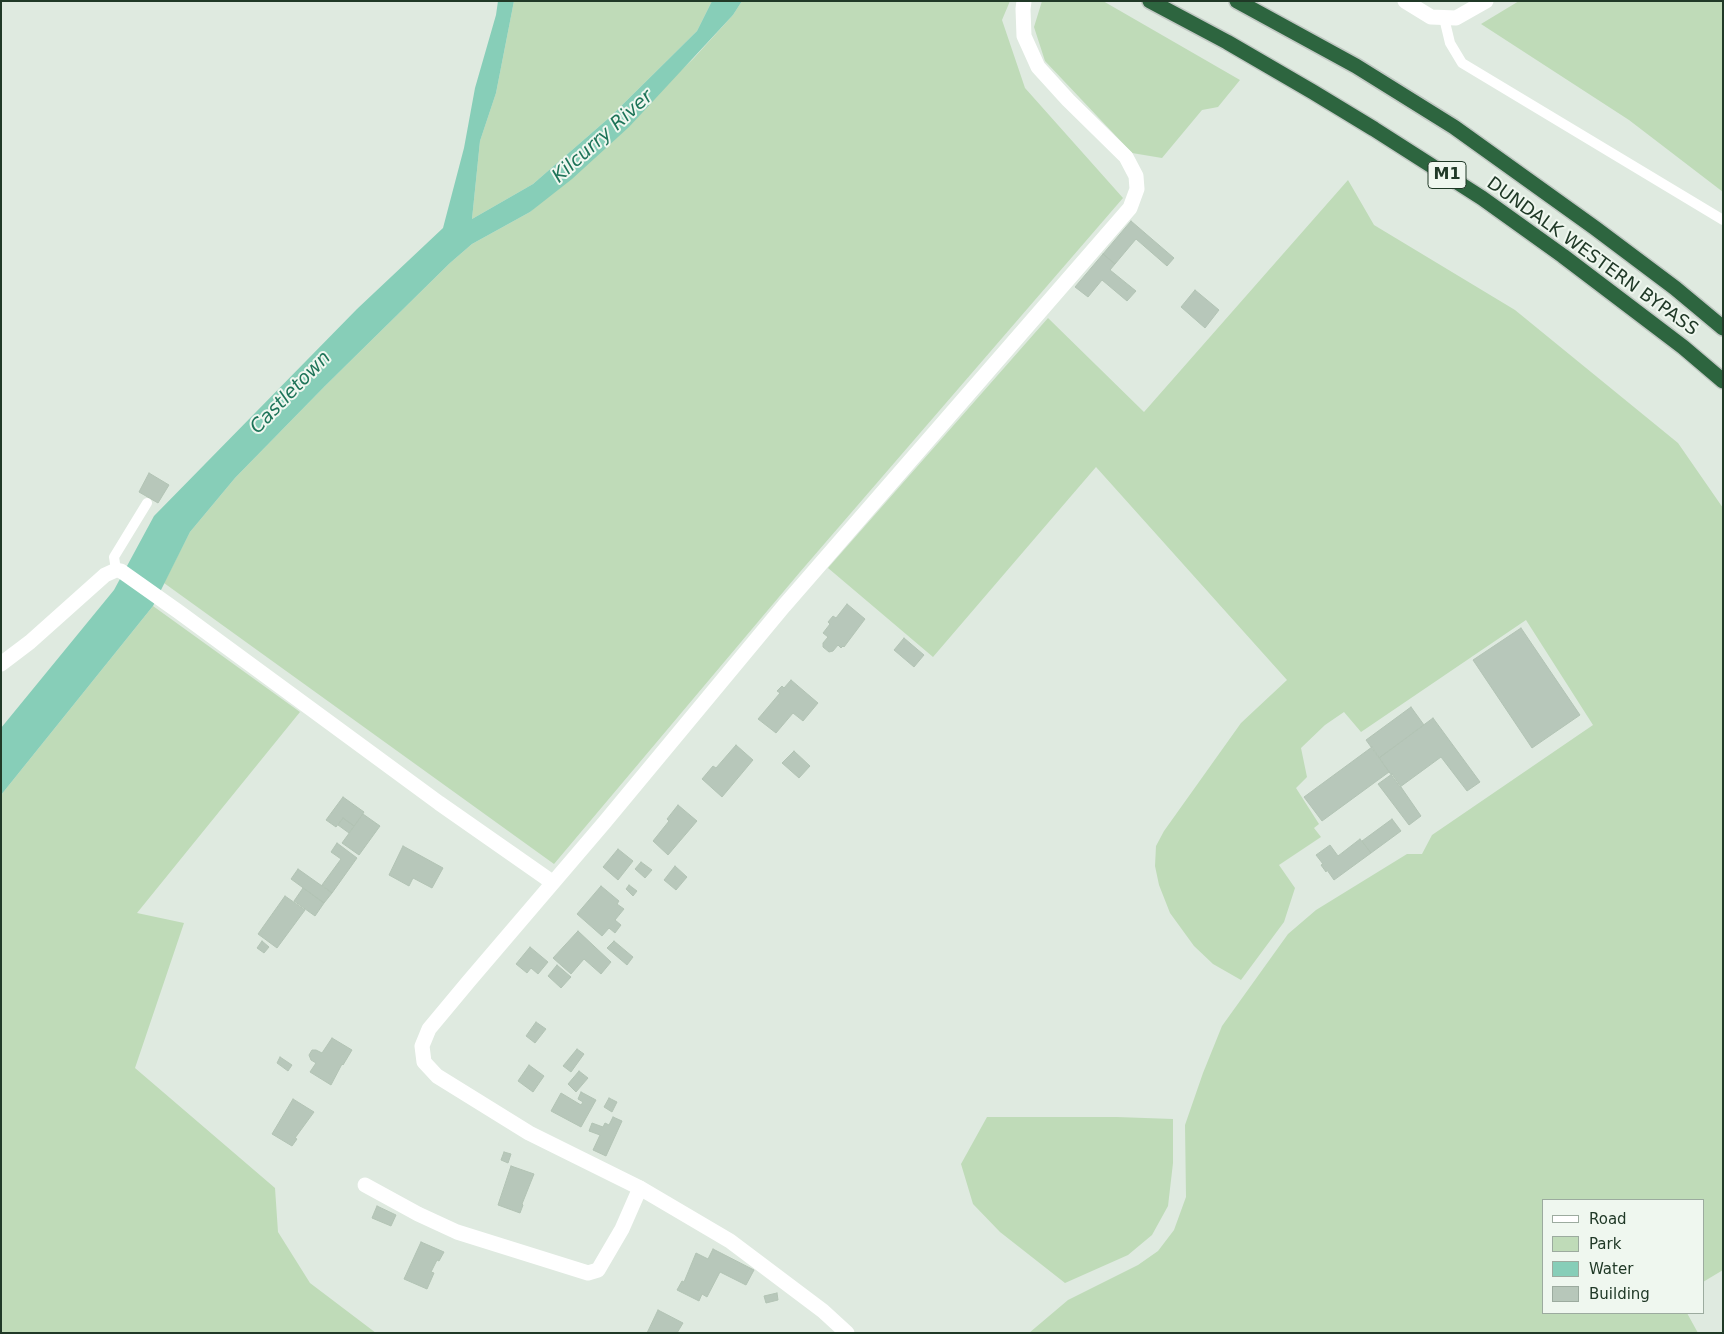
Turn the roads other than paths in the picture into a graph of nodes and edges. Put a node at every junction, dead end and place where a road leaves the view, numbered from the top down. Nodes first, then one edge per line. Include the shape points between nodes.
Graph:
1 (1024, 1) edge
2 (1150, 1) edge
3 (1237, 1) edge
4 (1405, 1) edge
5 (1486, 1) edge
6 (1438, 17) junction
7 (1723, 220) edge
8 (1723, 328) edge
9 (1723, 381) edge
10 (147, 503) dead end
11 (118, 571) junction
12 (1, 664) edge
13 (552, 882) junction
14 (365, 1185) dead end
15 (640, 1188) junction
16 (847, 1333) edge

1 - 13 street via 1024,36 1038,67 1126,157 1136,176 1137,189 1130,208 784,606
2 - 9 highway, DUNDALK WESTERN BYPASS / M1 via 1313,92 1482,198 1676,341
3 - 8 highway, DUNDALK WESTERN BYPASS / M1 via 1356,66 1454,127 1595,228
4 - 6 street
5 - 6 street via 1456,18
6 - 7 lane via 1462,63
10 - 11 lane via 114,557
11 - 12 street via 105,575
11 - 13 street
13 - 15 street via 429,1029 422,1046 424,1062 437,1076 529,1133
14 - 15 street via 457,1232 588,1273 598,1270 622,1229
15 - 16 street via 730,1241

